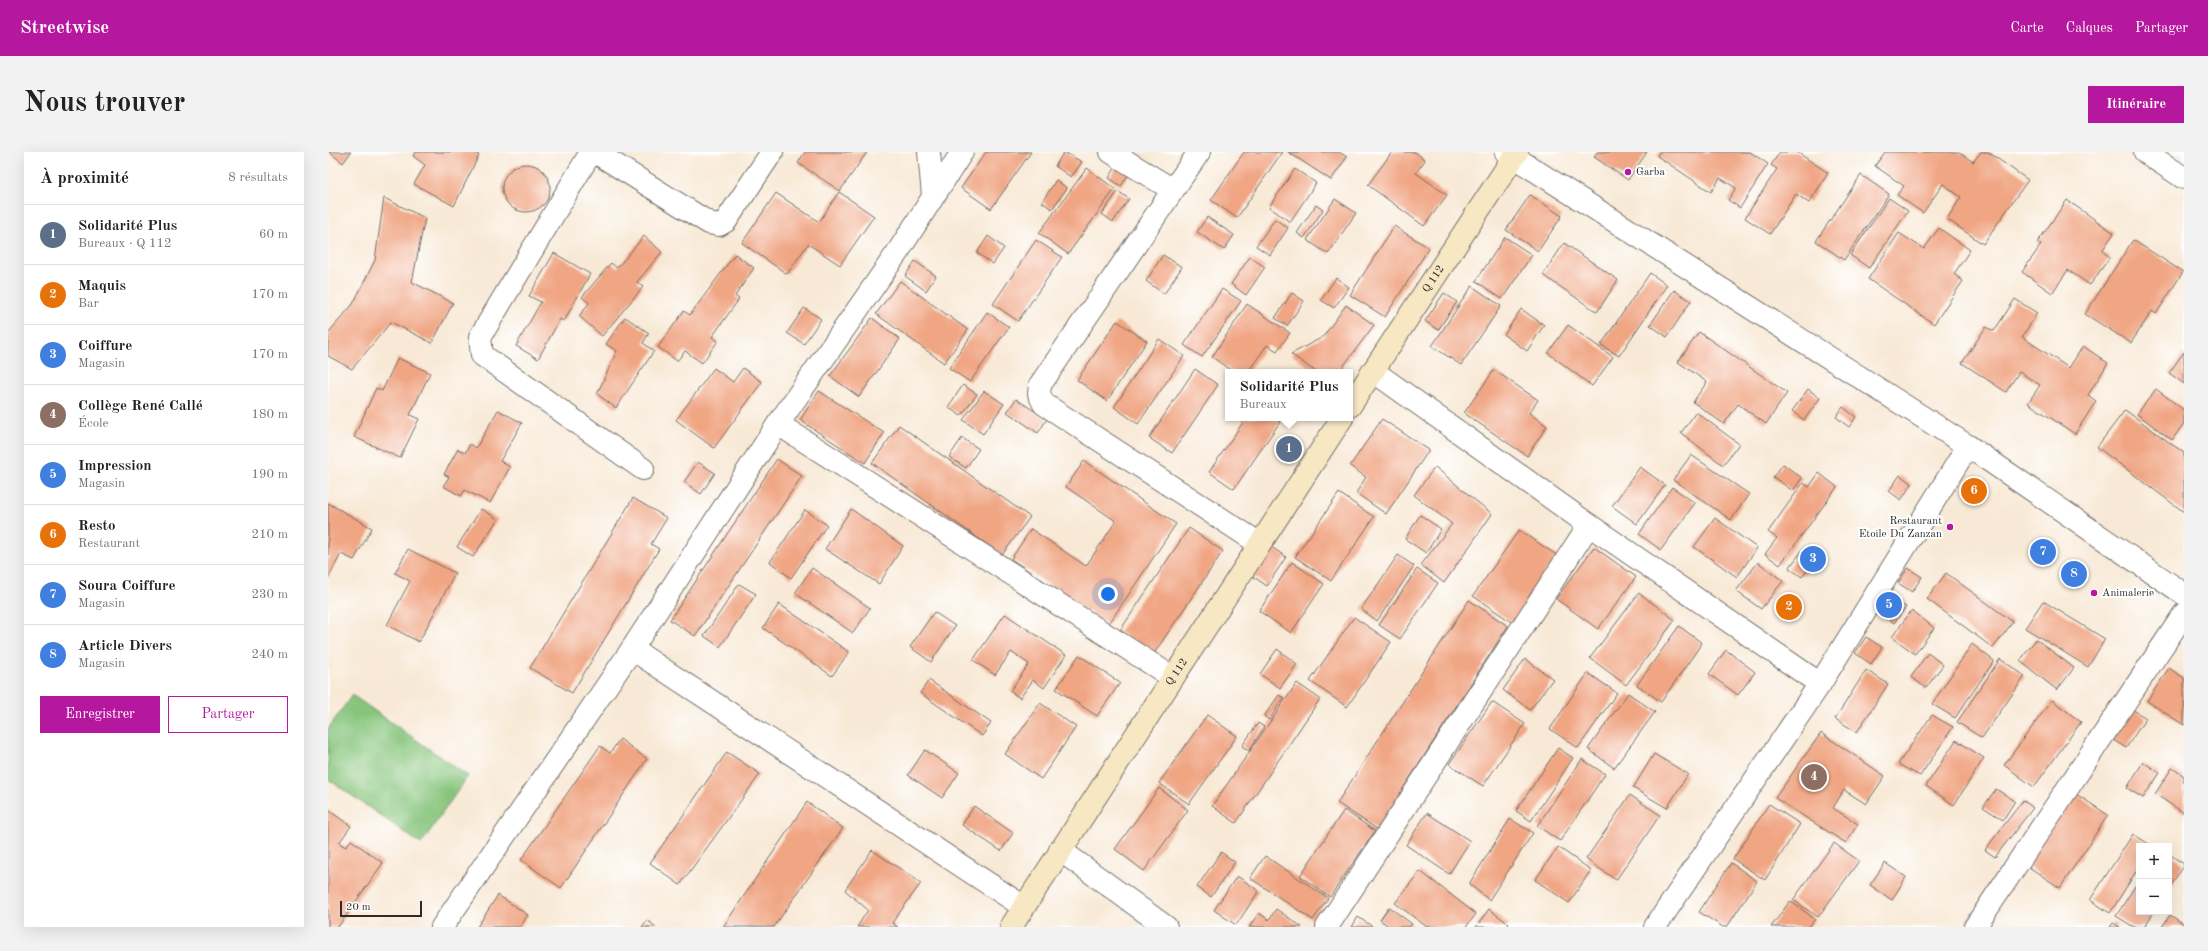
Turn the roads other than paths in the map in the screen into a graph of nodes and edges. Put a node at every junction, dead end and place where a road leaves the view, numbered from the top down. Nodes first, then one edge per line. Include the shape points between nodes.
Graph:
1 (591, 152) edge
2 (595, 152) edge
3 (772, 152) edge
4 (929, 152) edge
5 (962, 152) edge
6 (1111, 152) edge
7 (1199, 152) edge
8 (2144, 152) edge
9 (1512, 154) edge
10 (2184, 178) edge
11 (1173, 190) junction
12 (933, 196) junction
13 (1373, 370) junction
14 (1353, 401) edge
15 (1340, 421) edge
16 (778, 424) junction
17 (1968, 446) junction
18 (643, 469) dead end
19 (1589, 524) junction
20 (1260, 544) junction
21 (2184, 594) edge
22 (2184, 614) edge
23 (632, 649) junction
24 (1172, 677) junction
25 (1820, 684) junction
26 (1060, 850) junction
27 (1024, 907) junction
28 (1659, 926) edge
29 (442, 927) edge
30 (1010, 927) edge
31 (1166, 927) edge
32 (1327, 927) edge
33 (1975, 927) edge

1 - 18 street via 480,337 482,354
2 - 3 street via 709,223 719,225 726,221
4 - 12 street
5 - 12 street
6 - 11 street
7 - 11 street
8 - 10 street
9 - 13 street, Q 112
9 - 17 street
11 - 20 street via 1040,385 1039,394 1044,404
12 - 16 street via 899,250
13 - 14 street, Q 112
13 - 19 street
15 - 20 street, Q 112
16 - 23 street
16 - 24 street
17 - 21 street
17 - 25 street
19 - 25 street
19 - 32 street
20 - 24 street, Q 112
22 - 33 street
23 - 27 street
23 - 29 street
24 - 26 street, Q 112
25 - 28 street
26 - 27 street, Q 112
26 - 31 street
27 - 30 street, Q 112

